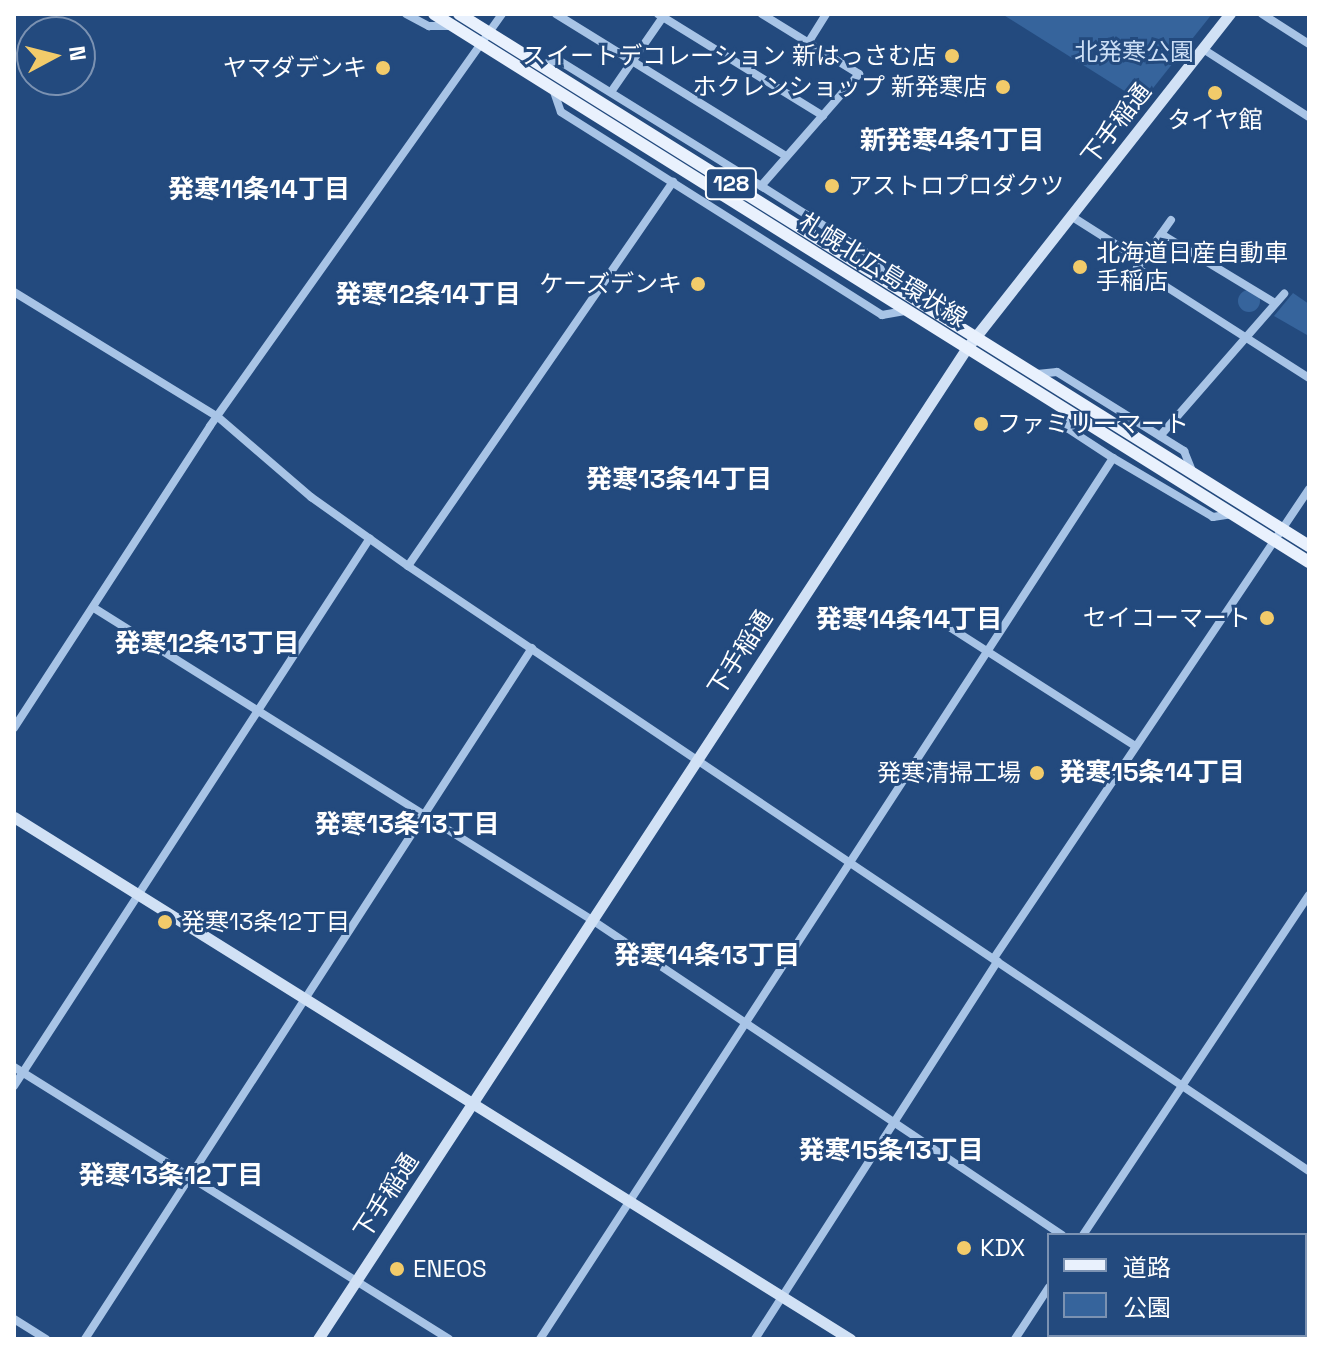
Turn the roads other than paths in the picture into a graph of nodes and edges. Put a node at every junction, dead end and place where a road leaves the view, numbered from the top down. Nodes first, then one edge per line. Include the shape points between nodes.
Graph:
1 (406, 14) edge
2 (434, 14) edge
3 (502, 14) edge
4 (556, 14) edge
5 (762, 14) edge
6 (826, 14) edge
7 (1230, 14) edge
8 (1262, 14) edge
9 (662, 15) edge
10 (456, 20) edge
11 (484, 37) junction
12 (808, 43) junction
13 (1309, 44) edge
14 (1203, 49) junction
15 (633, 61) junction
16 (540, 65) junction
17 (553, 89) junction
18 (611, 92) junction
19 (823, 116) junction
20 (1309, 117) edge
21 (786, 156) junction
22 (673, 182) junction
23 (761, 186) junction
24 (1071, 216) junction
25 (1171, 220) dead end
26 (1161, 234) junction
27 (1142, 261) junction
28 (887, 282) junction
29 (14, 292) edge
30 (1284, 294) dead end
31 (1275, 303) junction
32 (905, 311) junction
33 (975, 336) junction
34 (1246, 336) junction
35 (966, 349) junction
36 (1036, 375) junction
37 (1309, 378) edge
38 (1062, 409) junction
39 (218, 417) junction
40 (1160, 436) junction
41 (1113, 458) junction
42 (1193, 473) junction
43 (1309, 489) edge
44 (1231, 514) junction
45 (1280, 527) junction
46 (370, 538) junction
47 (1273, 540) junction
48 (1309, 546) edge
49 (1309, 562) edge
50 (408, 566) junction
51 (94, 608) junction
52 (943, 623) dead end
53 (532, 648) junction
54 (986, 650) junction
55 (259, 711) junction
56 (14, 728) edge
57 (1135, 746) junction
58 (696, 758) junction
59 (426, 816) junction
60 (14, 817) edge
61 (850, 861) junction
62 (139, 894) junction
63 (1309, 895) edge
64 (592, 920) junction
65 (996, 959) junction
66 (305, 998) junction
67 (746, 1023) junction
68 (14, 1067) edge
69 (23, 1073) junction
70 (1180, 1084) junction
71 (14, 1086) edge
72 (472, 1103) junction
73 (894, 1122) junction
74 (1309, 1171) edge
75 (190, 1177) junction
76 (628, 1201) junction
77 (1059, 1233) edge
78 (1084, 1233) edge
79 (356, 1281) junction
80 (1047, 1290) edge
81 (782, 1297) junction
82 (14, 1319) edge
83 (46, 1339) edge
84 (85, 1339) edge
85 (318, 1339) edge
86 (449, 1339) edge
87 (540, 1339) edge
88 (755, 1339) edge
89 (850, 1339) edge
90 (1015, 1339) edge

1 - 10 street via 429,26
2 - 10 main road, 札幌北広島環状線 / 128
3 - 11 street
4 - 15 street
5 - 12 street
6 - 12 street
7 - 14 main road, 下手稲通
8 - 13 street
9 - 15 street
9 - 19 street
10 - 11 main road, 札幌北広島環状線 / 128
11 - 16 main road, 札幌北広島環状線 / 128
11 - 17 main road, 札幌北広島環状線 / 128
11 - 39 street
12 - 19 street via 859,74
14 - 20 street
14 - 24 main road, 下手稲通
15 - 18 street
15 - 21 street
16 - 18 street via 558,60
16 - 28 main road, 札幌北広島環状線 / 128
17 - 22 street via 561,112
17 - 32 main road, 札幌北広島環状線 / 128
18 - 23 street
19 - 21 street
21 - 23 street
22 - 32 street via 882,315
22 - 50 street
23 - 28 street via 875,258
24 - 27 street
24 - 33 main road, 下手稲通
25 - 26 street
26 - 27 street
26 - 31 street
27 - 34 street via 1137,268
28 - 33 main road, 札幌北広島環状線 / 128
29 - 39 street
30 - 31 street
31 - 34 street
32 - 35 main road, 札幌北広島環状線 / 128
33 - 35 main road, 下手稲通
33 - 36 main road, 札幌北広島環状線 / 128
34 - 37 street
34 - 40 street
35 - 38 main road, 札幌北広島環状線 / 128
35 - 58 main road, 下手稲通
36 - 40 street via 1057,372
36 - 42 main road, 札幌北広島環状線 / 128
38 - 41 street via 1067,428
38 - 44 main road, 札幌北広島環状線 / 128
39 - 46 street
39 - 51 street
40 - 42 street via 1184,451
41 - 44 street via 1213,517
41 - 54 street
42 - 45 main road, 札幌北広島環状線 / 128
43 - 45 street
44 - 47 main road, 札幌北広島環状線 / 128
45 - 47 street
45 - 48 main road, 札幌北広島環状線 / 128
46 - 50 street
46 - 55 street
47 - 49 main road, 札幌北広島環状線 / 128
47 - 57 street
50 - 53 street
51 - 55 street
51 - 56 street
52 - 54 street
53 - 58 street
53 - 59 street
54 - 57 street
54 - 61 street
55 - 59 street
55 - 62 street
57 - 65 street
58 - 61 street
58 - 64 main road, 下手稲通
59 - 64 street
59 - 66 street
60 - 62 main road
61 - 65 street
61 - 67 street
62 - 66 main road
62 - 69 street
63 - 70 street
64 - 67 street
64 - 72 main road, 下手稲通
65 - 70 street
65 - 73 street
66 - 72 main road
66 - 75 street
67 - 73 street
67 - 76 street
68 - 69 street
69 - 71 street
69 - 75 street
70 - 74 street
70 - 78 street
72 - 76 main road
72 - 79 main road, 下手稲通
73 - 77 street
73 - 81 street
75 - 79 street
75 - 84 street
76 - 81 main road
76 - 87 street
79 - 85 main road, 下手稲通
79 - 86 street
80 - 90 street
81 - 88 street
81 - 89 main road
82 - 83 street

